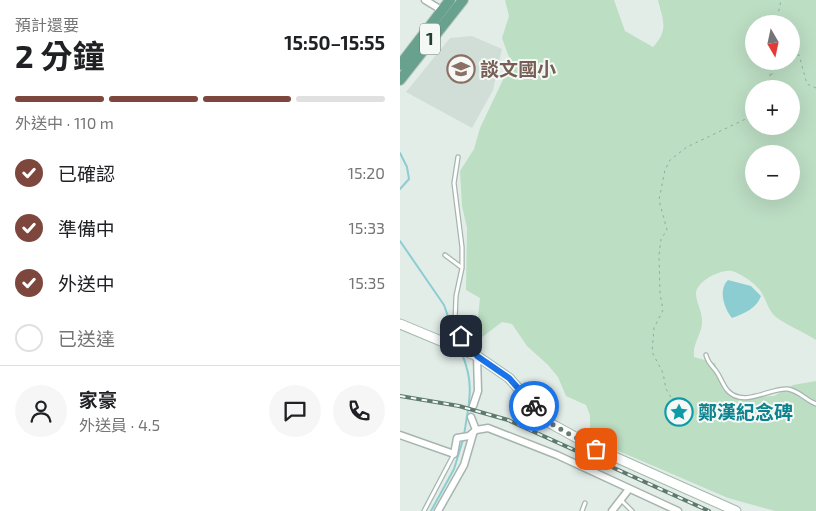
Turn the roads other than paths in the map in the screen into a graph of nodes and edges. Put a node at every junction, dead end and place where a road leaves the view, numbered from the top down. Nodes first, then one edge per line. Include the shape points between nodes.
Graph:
1 (425, 0) edge
2 (450, 0) edge
3 (463, 0) edge
4 (445, 12) junction
5 (416, 51) junction
6 (400, 65) edge
7 (400, 80) edge
8 (458, 157) dead end
9 (445, 255) dead end
10 (462, 268) junction
11 (400, 324) edge
12 (706, 355) dead end
13 (477, 356) junction
14 (816, 404) edge
15 (474, 406) dead end
16 (471, 417) dead end
17 (473, 434) junction
18 (400, 436) edge
19 (454, 454) junction
20 (629, 489) junction
21 (620, 500) junction
22 (585, 503) dead end
23 (424, 511) edge
24 (438, 511) edge
25 (582, 511) edge
26 (612, 511) edge
27 (632, 511) edge
28 (678, 511) edge
29 (736, 511) edge

1 - 4 street
2 - 4 main road, 1
3 - 4 main road, 1
4 - 5 main road, 1
5 - 6 main road, 1
5 - 7 main road, 1
8 - 10 lane via 454,183
9 - 10 lane
10 - 13 lane via 455,322 461,336
11 - 13 street
12 - 14 lane via 728,391 734,395 755,398 778,389 790,390
13 - 15 street via 478,391
13 - 29 street via 509,378 548,422 596,449
16 - 17 street
17 - 19 street via 457,438
17 - 20 street via 488,428 557,455
17 - 24 street via 464,465
18 - 19 street
19 - 23 lane
20 - 21 street
20 - 28 street
21 - 26 street
21 - 27 lane
22 - 25 lane

